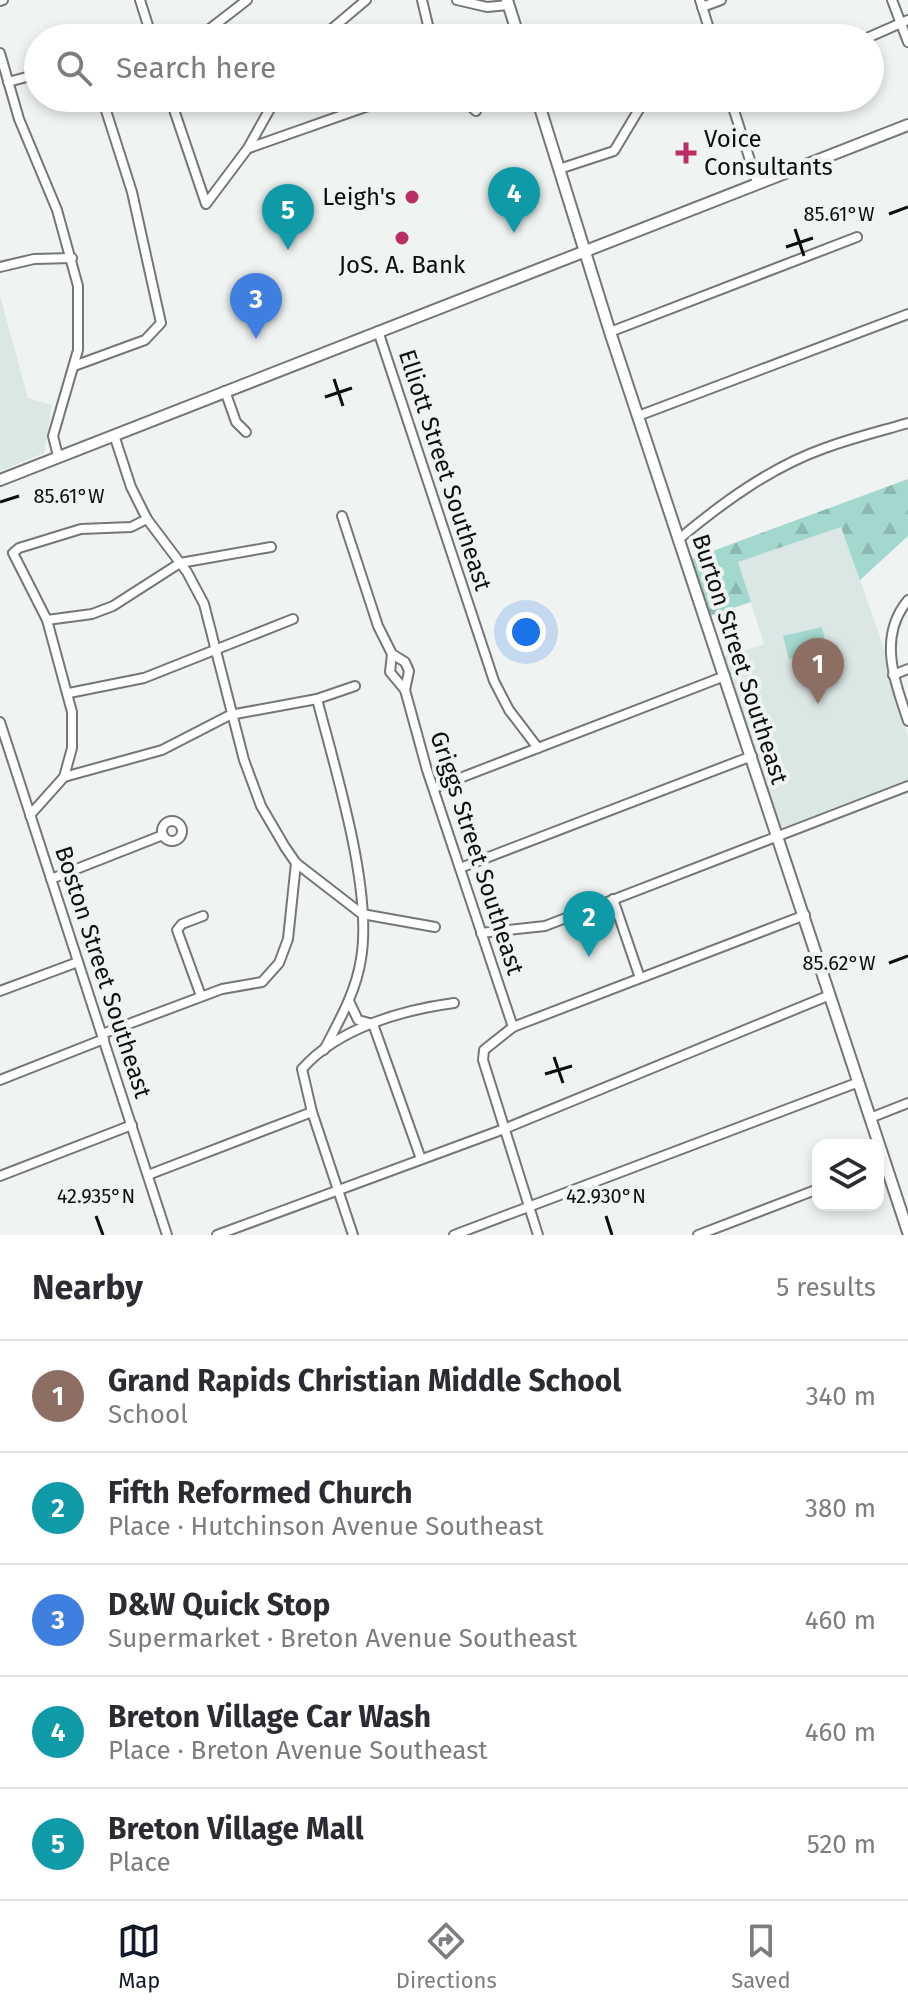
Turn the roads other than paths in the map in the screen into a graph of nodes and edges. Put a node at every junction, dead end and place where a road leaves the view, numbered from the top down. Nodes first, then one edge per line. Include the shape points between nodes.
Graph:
1 (140, 0) edge
2 (247, 0) edge
3 (366, 0) edge
4 (422, 0) edge
5 (457, 0) edge
6 (721, 0) edge
7 (892, 0) edge
8 (508, 2) edge
9 (701, 3) edge
10 (904, 21) edge
11 (148, 24) edge
12 (216, 24) edge
13 (338, 24) edge
14 (428, 24) edge
15 (515, 24) edge
16 (708, 24) edge
17 (884, 30) edge
18 (908, 42) edge
19 (0, 53) edge
20 (24, 78) edge
21 (8, 82) junction
22 (106, 112) edge
23 (175, 112) edge
24 (268, 112) edge
25 (351, 112) edge
26 (541, 112) edge
27 (637, 112) edge
28 (734, 112) edge
29 (908, 125) edge
30 (248, 148) junction
31 (559, 169) junction
32 (757, 182) junction
33 (857, 237) dead end
34 (583, 250) junction
35 (72, 258) junction
36 (0, 267) edge
37 (908, 314) edge
38 (378, 331) junction
39 (610, 332) junction
40 (74, 366) junction
41 (225, 391) junction
42 (638, 416) junction
43 (908, 423) edge
44 (246, 432) dead end
45 (114, 435) junction
46 (58, 456) junction
47 (0, 480) edge
48 (342, 516) dead end
49 (147, 519) junction
50 (679, 539) junction
51 (271, 547) dead end
52 (180, 563) junction
53 (908, 600) edge
54 (293, 619) dead end
55 (47, 620) junction
56 (218, 648) junction
57 (392, 654) junction
58 (908, 669) edge
59 (893, 675) junction
60 (725, 676) junction
61 (355, 686) dead end
62 (405, 690) junction
63 (69, 693) junction
64 (317, 699) junction
65 (230, 715) junction
66 (908, 721) edge
67 (0, 722) edge
68 (538, 748) junction
69 (752, 756) junction
70 (64, 777) junction
71 (908, 786) edge
72 (434, 788) junction
73 (30, 815) junction
74 (163, 835) dead end
75 (778, 836) junction
76 (296, 863) junction
77 (460, 868) junction
78 (51, 879) junction
79 (613, 899) junction
80 (362, 914) junction
81 (805, 915) junction
82 (203, 916) dead end
83 (435, 927) dead end
84 (481, 933) junction
85 (78, 962) junction
86 (640, 978) junction
87 (0, 991) edge
88 (830, 995) junction
89 (201, 996) junction
90 (349, 1000) junction
91 (454, 1003) dead end
92 (373, 1024) junction
93 (513, 1027) junction
94 (103, 1036) junction
95 (324, 1050) junction
96 (0, 1080) edge
97 (859, 1082) junction
98 (908, 1103) edge
99 (312, 1112) junction
100 (870, 1118) junction
101 (132, 1125) junction
102 (504, 1129) junction
103 (875, 1139) edge
104 (421, 1159) junction
105 (884, 1169) edge
106 (148, 1175) junction
107 (0, 1176) edge
108 (338, 1190) junction
109 (812, 1192) edge
110 (529, 1208) junction
111 (722, 1231) edge
112 (908, 1232) edge
113 (167, 1235) edge
114 (217, 1235) edge
115 (353, 1235) edge
116 (454, 1235) edge
117 (538, 1235) edge
118 (698, 1235) edge

1 - 11 street
2 - 12 street
3 - 13 street
4 - 14 street
5 - 8 street via 487,7
6 - 9 street
7 - 10 street
8 - 15 main road
9 - 16 street
10 - 17 street
10 - 18 street
19 - 21 street
20 - 21 street
21 - 35 street
22 - 40 street via 132,192 161,323 145,340
23 - 30 street via 206,204
24 - 30 street
25 - 30 street
26 - 31 main road, Burton Street Southeast
27 - 31 street via 614,151
28 - 32 street
29 - 32 main road
31 - 34 main road, Burton Street Southeast
32 - 34 main road
33 - 39 street
34 - 38 main road
34 - 39 main road, Burton Street Southeast
35 - 36 street
35 - 40 street via 79,306
37 - 42 street
38 - 41 main road
38 - 68 street, Elliott Street Southeast via 494,681
39 - 42 main road, Burton Street Southeast
40 - 46 street via 53,436
41 - 44 street via 236,422
41 - 45 main road
42 - 50 main road, Burton Street Southeast
43 - 50 street via 824,448 783,467
45 - 46 main road
45 - 49 street
46 - 47 main road
48 - 57 street, Griggs Street Southeast
49 - 52 street
49 - 55 street via 131,527 81,529 13,553
50 - 60 main road, Burton Street Southeast
51 - 52 street
52 - 55 street via 113,606
52 - 56 street via 201,596
53 - 59 street via 892,631
54 - 56 street
55 - 63 street
56 - 63 street via 144,678
56 - 65 street
57 - 62 street, Griggs Street Southeast via 390,672
57 - 62 street, Griggs Street Southeast via 409,671
58 - 59 street
59 - 66 street
60 - 68 street
60 - 69 main road, Burton Street Southeast
61 - 64 street
62 - 72 street, Griggs Street Southeast
63 - 70 street via 73,729
64 - 65 street
64 - 80 street via 347,820
65 - 70 street via 162,750
65 - 76 street via 261,806
67 - 73 street, Boston Street Southeast
68 - 72 street
69 - 75 main road, Burton Street Southeast
69 - 77 street
70 - 73 street
71 - 75 street
72 - 77 street, Griggs Street Southeast
73 - 78 street, Boston Street Southeast
74 - 78 street
75 - 79 street
75 - 81 main road, Burton Street Southeast
76 - 80 street
76 - 89 street via 293,917 279,963 262,982
77 - 84 street, Griggs Street Southeast
78 - 85 street, Boston Street Southeast
79 - 84 street via 545,926
79 - 86 street
80 - 83 street
80 - 90 street via 361,960
81 - 86 street
81 - 88 main road, Burton Street Southeast
82 - 89 street via 177,930
84 - 93 street, Griggs Street Southeast
85 - 87 street
85 - 94 street, Boston Street Southeast
86 - 93 street
88 - 97 main road, Burton Street Southeast
88 - 102 street
89 - 94 street
90 - 92 street via 358,1020
90 - 95 street
91 - 92 street
92 - 95 street
92 - 104 street
93 - 102 street via 483,1054
94 - 96 street
94 - 101 street, Boston Street Southeast
95 - 99 street via 301,1073
97 - 100 main road, Burton Street Southeast
97 - 110 street
98 - 100 street
99 - 106 street
99 - 108 street
100 - 103 main road, Burton Street Southeast
101 - 106 street, Boston Street Southeast
101 - 107 street
102 - 104 street
102 - 110 street
104 - 108 street
105 - 112 main road, Burton Street Southeast
106 - 113 street, Boston Street Southeast
108 - 114 street
108 - 115 street
109 - 111 street
110 - 116 street
110 - 117 street
111 - 118 street

